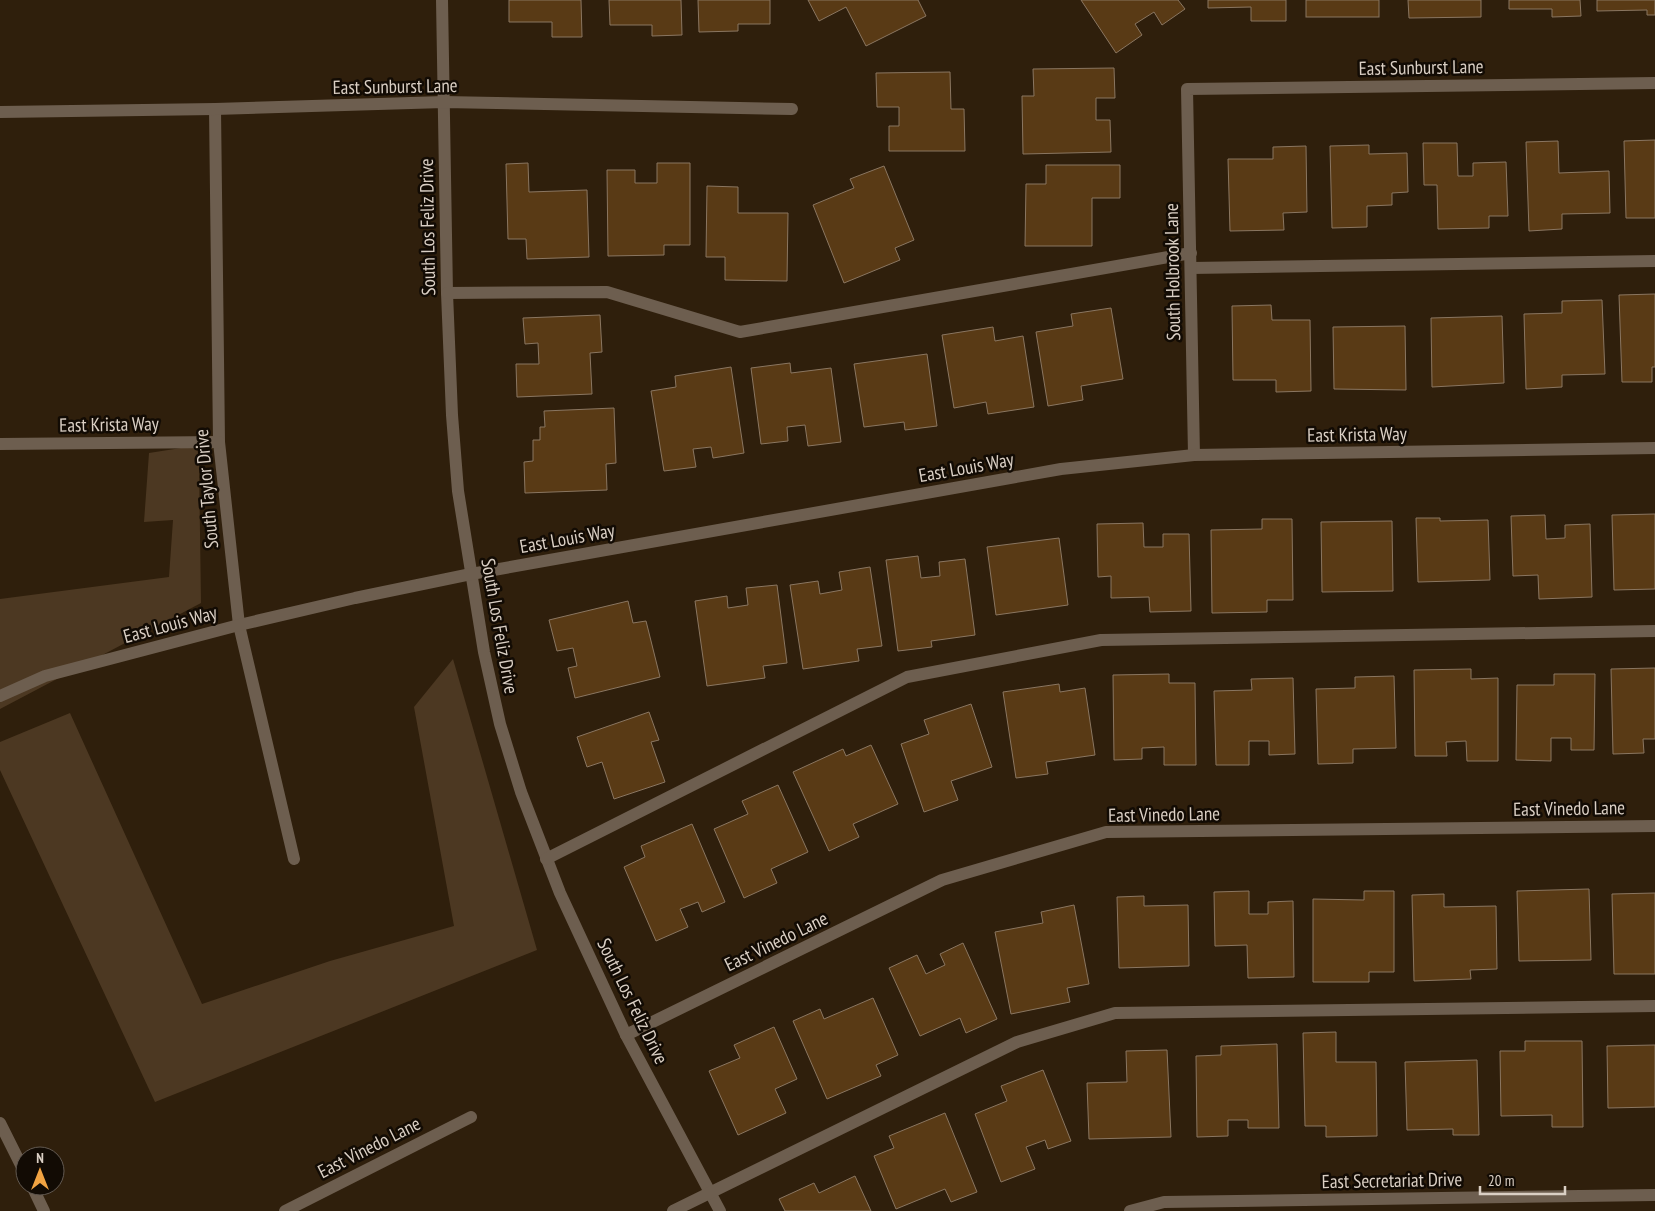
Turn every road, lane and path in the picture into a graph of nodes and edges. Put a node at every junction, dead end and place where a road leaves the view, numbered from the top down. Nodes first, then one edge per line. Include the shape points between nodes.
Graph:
1 (442, 0) edge
2 (1655, 83) edge
3 (1187, 89) joint
4 (444, 102) junction
5 (216, 109) junction
6 (792, 109) dead end
7 (0, 112) edge
8 (1190, 253) junction
9 (1655, 261) edge
10 (1190, 268) junction
11 (447, 294) junction
12 (219, 442) junction
13 (0, 444) edge
14 (1655, 448) edge
15 (1194, 455) junction
16 (1061, 469) joint
17 (471, 574) junction
18 (239, 625) junction
19 (1655, 631) edge
20 (0, 696) edge
21 (1655, 826) edge
22 (294, 859) dead end
23 (546, 859) junction
24 (1655, 1006) edge
25 (626, 1035) junction
26 (471, 1117) dead end
27 (0, 1123) edge
28 (15, 1153) edge
29 (710, 1192) junction
30 (1655, 1195) edge
31 (37, 1196) edge
32 (44, 1211) edge
33 (284, 1211) edge
34 (673, 1211) edge
35 (720, 1211) edge
36 (1130, 1211) edge

1 - 4 street, South Los Feliz Drive
2 - 3 street, East Sunburst Lane
3 - 8 street, South Holbrook Lane
4 - 5 street, East Sunburst Lane
4 - 6 street, East Sunburst Lane
4 - 11 street, South Los Feliz Drive
5 - 7 street, East Sunburst Lane
5 - 12 street, South Taylor Drive
8 - 10 street, South Holbrook Lane
8 - 11 street via 740,332 607,292
9 - 10 street
10 - 15 street, South Holbrook Lane
11 - 17 street, South Los Feliz Drive via 458,491
12 - 13 street, East Krista Way
12 - 18 street, South Taylor Drive
14 - 15 street, East Krista Way
15 - 16 street, East Krista Way
16 - 17 street, East Louis Way
17 - 18 street, East Louis Way
17 - 23 street, South Los Feliz Drive via 500,724
18 - 20 street, East Louis Way via 45,676
18 - 22 street, South Taylor Drive
19 - 23 street via 1101,640 907,677
21 - 25 street, East Vinedo Lane via 1106,832 942,880
23 - 25 street, South Los Feliz Drive
24 - 29 street via 1115,1013 1017,1042
25 - 29 street, South Los Feliz Drive
26 - 33 street, East Vinedo Lane
27 - 28 street
29 - 34 street
29 - 35 street, South Los Feliz Drive
30 - 36 street, East Secretariat Drive via 1164,1202
31 - 32 street

